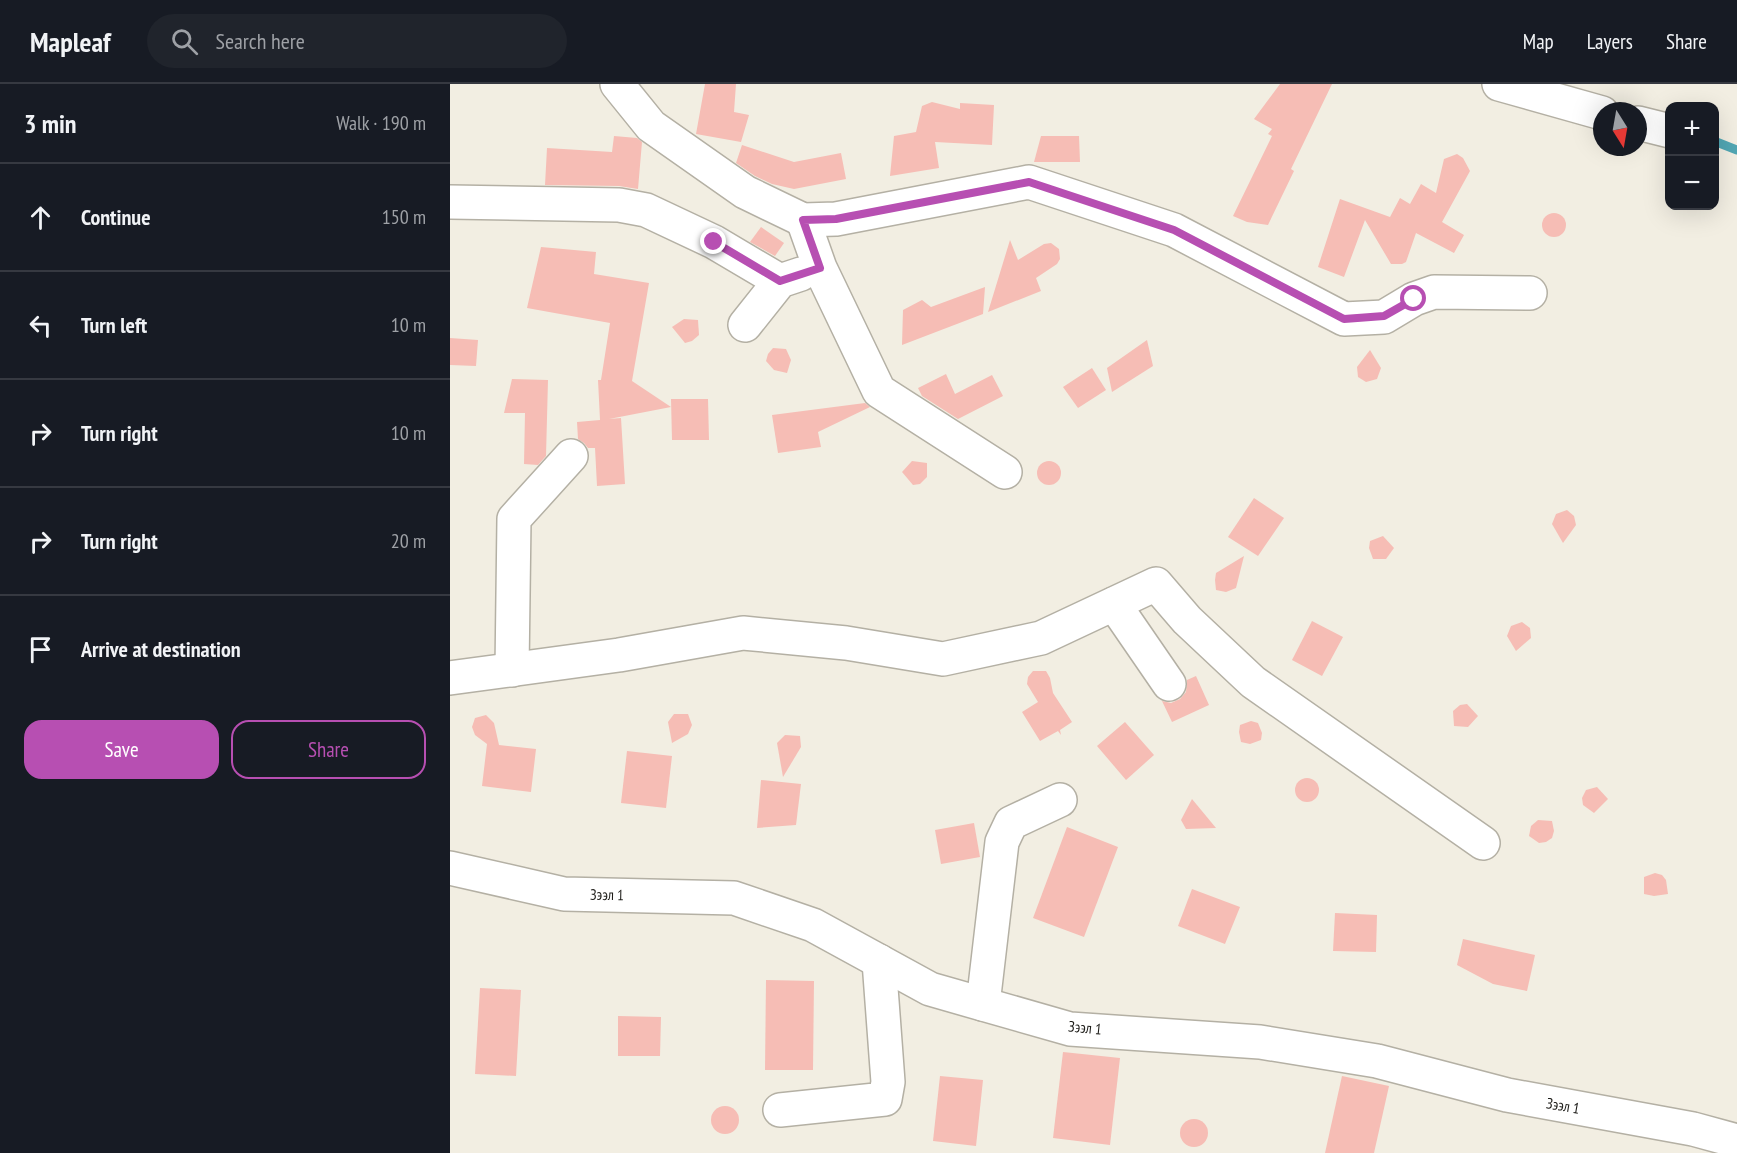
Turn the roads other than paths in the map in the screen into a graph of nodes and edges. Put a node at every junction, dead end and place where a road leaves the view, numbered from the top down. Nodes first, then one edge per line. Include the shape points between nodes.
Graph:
1 (617, 84) edge
2 (1499, 84) edge
3 (1593, 110) edge
4 (1647, 125) edge
5 (1665, 130) edge
6 (450, 202) edge
7 (803, 220) junction
8 (820, 268) junction
9 (780, 281) junction
10 (1530, 293) dead end
11 (745, 325) dead end
12 (571, 456) dead end
13 (1005, 472) dead end
14 (1114, 604) junction
15 (512, 670) junction
16 (450, 678) edge
17 (1169, 684) dead end
18 (1060, 800) dead end
19 (1483, 843) dead end
20 (450, 868) edge
21 (879, 961) junction
22 (983, 1004) junction
23 (780, 1110) dead end
24 (1737, 1140) edge

1 - 7 street via 651,126 745,192
2 - 3 street
4 - 5 street
6 - 9 street via 619,205 646,210 714,242
7 - 8 street
7 - 10 street via 836,219 1029,182 1174,230 1344,319 1384,316 1434,292
8 - 9 street
8 - 13 street via 879,391
9 - 11 street
12 - 15 street via 514,519
14 - 15 street via 1041,638 943,659 846,643 742,633 619,656
14 - 17 street
14 - 19 street via 1156,584 1187,620 1253,682
15 - 16 street
18 - 22 street via 1011,823 1002,842
20 - 21 street, Зээл 1 via 564,894 734,898 813,925
21 - 22 street, Зээл 1 via 930,988
21 - 23 street via 888,1082 885,1099
22 - 24 street, Зээл 1 via 1070,1029 1260,1042 1377,1061 1507,1095

